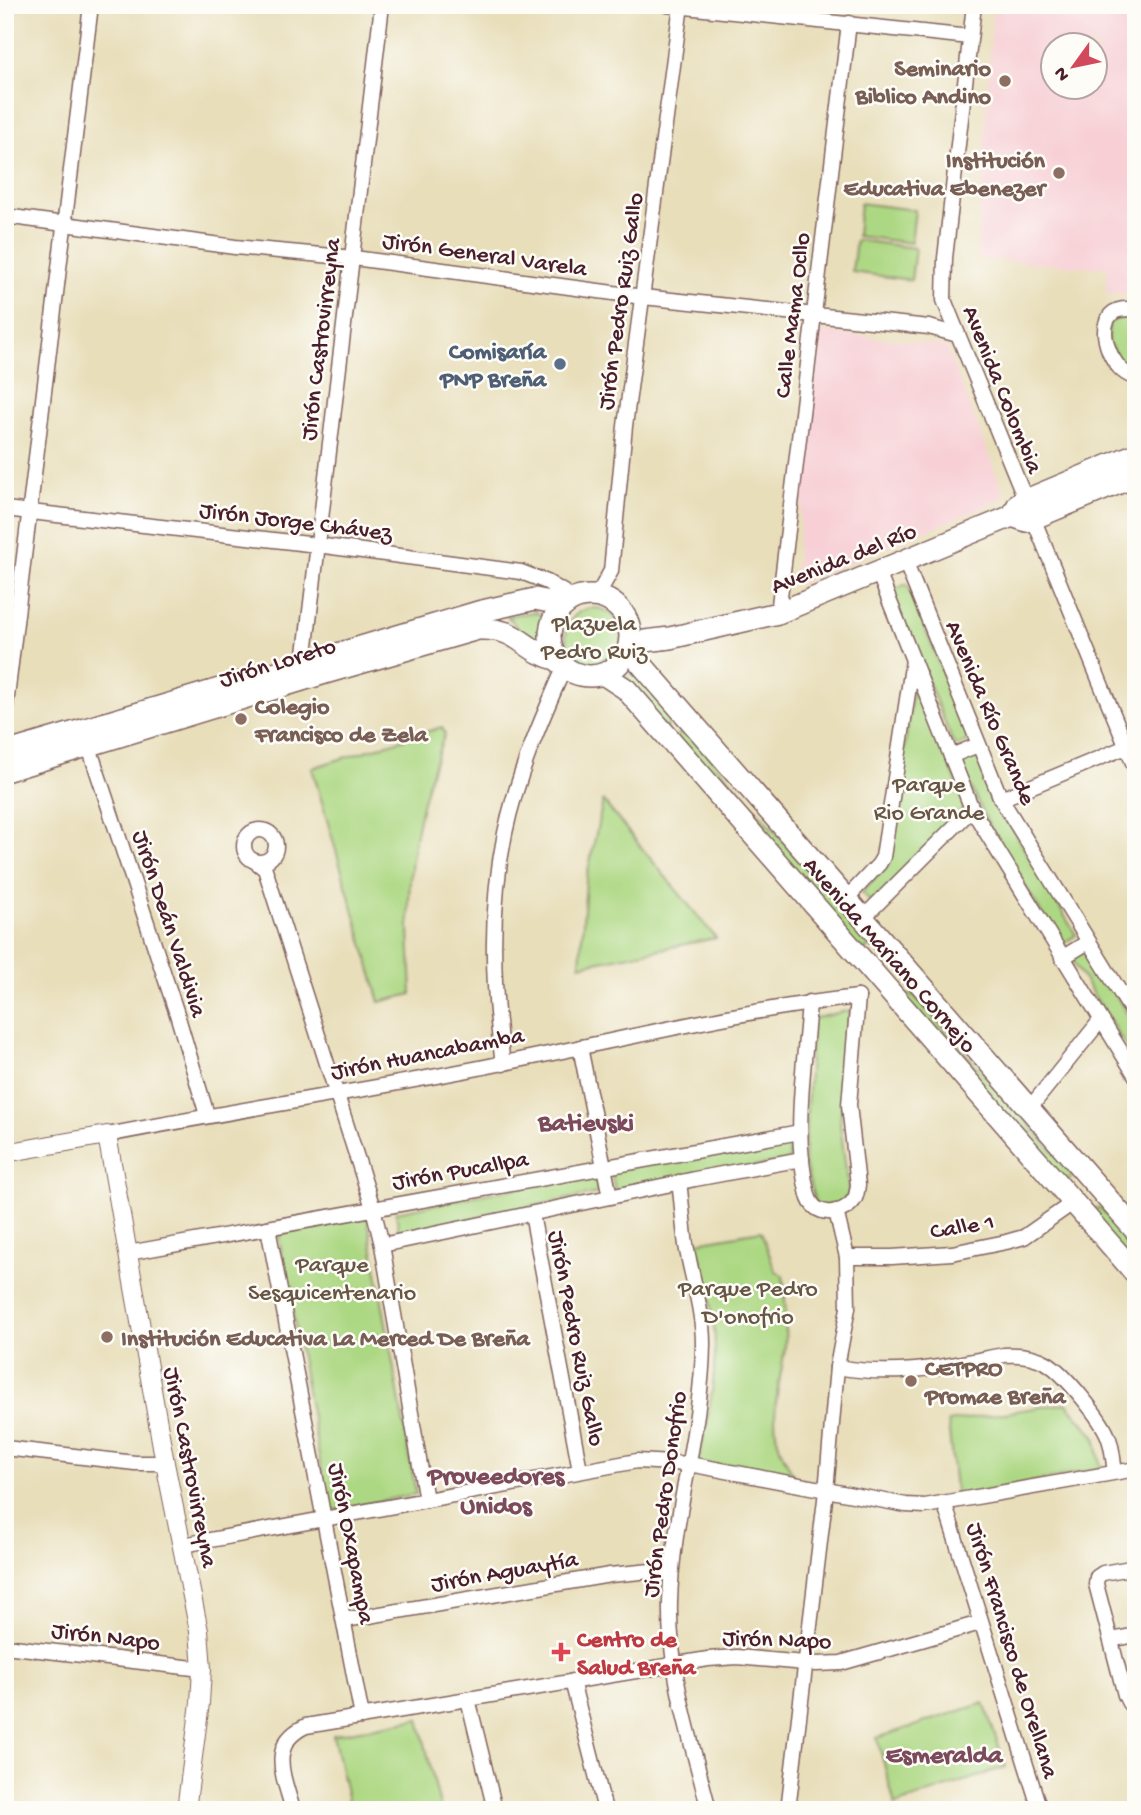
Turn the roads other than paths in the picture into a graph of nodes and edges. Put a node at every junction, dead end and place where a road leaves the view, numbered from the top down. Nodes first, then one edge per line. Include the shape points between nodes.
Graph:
1 (91, 5) edge
2 (382, 5) edge
3 (974, 5) edge
4 (676, 6) edge
5 (849, 23) junction
6 (970, 37) junction
7 (5, 216) edge
8 (65, 223) junction
9 (354, 258) junction
10 (643, 297) junction
11 (1136, 309) edge
12 (814, 314) junction
13 (958, 335) junction
14 (1136, 372) edge
15 (1136, 454) edge
16 (1136, 476) edge
17 (5, 509) edge
18 (29, 512) junction
19 (1024, 512) junction
20 (317, 545) junction
21 (905, 561) junction
22 (878, 572) junction
23 (577, 600) junction
24 (778, 613) junction
25 (625, 617) junction
26 (690, 633) junction
27 (628, 648) junction
28 (913, 658) junction
29 (562, 663) junction
30 (306, 670) junction
31 (603, 674) junction
32 (5, 713) edge
33 (688, 718) junction
34 (667, 736) junction
35 (978, 745) junction
36 (89, 747) junction
37 (1126, 747) junction
38 (6, 755) edge
39 (951, 756) junction
40 (1136, 770) edge
41 (1001, 799) junction
42 (972, 809) junction
43 (264, 863) dead end
44 (846, 899) junction
45 (863, 919) junction
46 (1088, 942) junction
47 (890, 950) junction
48 (1062, 958) junction
49 (909, 971) junction
50 (879, 979) junction
51 (858, 997) junction
52 (809, 1002) junction
53 (1134, 1011) edge
54 (1100, 1021) junction
55 (580, 1047) junction
56 (503, 1063) junction
57 (1136, 1076) edge
58 (338, 1094) junction
59 (1029, 1109) junction
60 (207, 1115) junction
61 (800, 1132) junction
62 (107, 1135) junction
63 (5, 1153) edge
64 (802, 1159) junction
65 (604, 1166) junction
66 (680, 1182) junction
67 (1092, 1182) junction
68 (610, 1198) junction
69 (1072, 1200) junction
70 (373, 1208) junction
71 (836, 1211) junction
72 (532, 1214) junction
73 (268, 1228) junction
74 (1136, 1231) edge
75 (382, 1245) junction
76 (128, 1253) junction
77 (847, 1257) junction
78 (1136, 1274) edge
79 (838, 1367) junction
80 (5, 1448) edge
81 (164, 1463) junction
82 (689, 1464) junction
83 (1136, 1469) edge
84 (580, 1470) junction
85 (1115, 1472) junction
86 (827, 1491) junction
87 (426, 1500) junction
88 (945, 1505) junction
89 (325, 1518) junction
90 (183, 1545) junction
91 (1136, 1567) edge
92 (671, 1569) junction
93 (345, 1620) junction
94 (980, 1623) junction
95 (1136, 1635) edge
96 (1111, 1640) junction
97 (5, 1646) edge
98 (804, 1662) junction
99 (673, 1664) junction
100 (202, 1669) junction
101 (572, 1681) junction
102 (468, 1699) junction
103 (1132, 1704) edge
104 (362, 1717) junction
105 (186, 1810) edge
106 (293, 1810) edge
107 (495, 1810) edge
108 (605, 1810) edge
109 (709, 1810) edge
110 (788, 1810) edge
111 (1040, 1810) edge

1 - 8 street
2 - 9 street, Jirón Castrovirreyna
3 - 6 street, Avenida Colombia
4 - 5 street
4 - 10 street, Jirón Pedro Ruiz Gallo
5 - 6 street
5 - 12 street, Calle Mama Ocllo
6 - 13 street, Avenida Colombia via 942,285
7 - 8 street, Jirón General Varela
8 - 9 street, Jirón General Varela
8 - 18 street
9 - 10 street, Jirón General Varela
9 - 20 street, Jirón Castrovirreyna
10 - 12 street, Jirón General Varela
10 - 23 street, Jirón Pedro Ruiz Gallo via 611,571 601,589
11 - 14 street via 1114,312 1104,335 1123,372
12 - 13 street, Jirón General Varela via 929,327
12 - 24 street, Calle Mama Ocllo
13 - 19 street, Avenida Colombia
15 - 19 main road, Avenida del Río
16 - 19 main road, Avenida del Río
17 - 18 street, Jirón Jorge Chávez
18 - 20 street, Jirón Jorge Chávez
18 - 32 street
19 - 21 main road, Avenida del Río
19 - 37 street, Avenida Colombia
20 - 23 street, Jirón Jorge Chávez via 521,572
20 - 30 street, Jirón Castrovirreyna
21 - 22 main road, Avenida del Río
21 - 35 street, Avenida Río Grande
22 - 24 main road, Avenida del Río
22 - 28 street
23 - 25 main road via 611,602
23 - 29 main road via 552,625 553,649
23 - 30 main road, Jirón Loreto via 517,602
24 - 26 main road, Avenida del Río
25 - 26 main road, Avenida del Río via 650,628
25 - 27 main road
26 - 27 main road, Avenida del Río
27 - 31 main road via 622,660
27 - 33 main road, Avenida Mariano Cornejo
28 - 39 street
28 - 44 street via 883,857
29 - 30 main road, Jirón Loreto via 544,657 507,631 493,628
29 - 31 main road via 583,675
29 - 56 street via 514,800 499,868 493,966
30 - 36 main road, Jirón Loreto
30 - 38 main road, Jirón Loreto
31 - 34 main road, Avenida Mariano Cornejo via 626,689
33 - 34 main road
33 - 44 main road, Avenida Mariano Cornejo
34 - 50 main road, Avenida Mariano Cornejo
35 - 39 street
35 - 41 street, Avenida Río Grande
36 - 38 main road, Jirón Loreto
36 - 60 street, Jirón Deán Valdivia
37 - 40 street, Avenida Colombia
37 - 41 street
39 - 42 street
41 - 46 street, Avenida Río Grande
42 - 45 street
42 - 48 street
43 - 58 street
44 - 45 main road, Avenida Mariano Cornejo
45 - 47 main road, Avenida Mariano Cornejo
46 - 48 street
46 - 53 street, Avenida Río Grande
47 - 49 main road, Avenida Mariano Cornejo
47 - 50 main road via 871,960
48 - 54 street
49 - 50 main road via 902,985
49 - 59 main road, Avenida Mariano Cornejo
50 - 51 street
50 - 69 main road, Avenida Mariano Cornejo
51 - 52 street, Jirón Huancabamba
51 - 71 street via 849,1105 858,1185 856,1198
52 - 55 street, Jirón Huancabamba
52 - 61 street
54 - 57 street
54 - 59 street
55 - 56 street, Jirón Huancabamba
55 - 65 street
56 - 58 street, Jirón Huancabamba
58 - 60 street, Jirón Huancabamba
58 - 70 street
59 - 67 main road, Avenida Mariano Cornejo
60 - 62 street, Jirón Huancabamba
61 - 64 street
61 - 65 street, Jirón Pucallpa
62 - 63 street, Jirón Huancabamba
62 - 76 street, Jirón Castrovirreyna
64 - 66 street
64 - 71 street via 812,1205 819,1211
65 - 68 street
65 - 70 street, Jirón Pucallpa
66 - 68 street
66 - 82 street, Jirón Pedro Donofrio via 686,1244 703,1321 698,1419
67 - 69 main road via 1097,1196 1091,1202
67 - 74 main road, Avenida Mariano Cornejo
68 - 72 street
69 - 77 street, Calle 1 via 1024,1237 1006,1242 952,1253
69 - 78 main road, Avenida Mariano Cornejo
70 - 73 street, Jirón Pucallpa
70 - 75 street
71 - 77 street
72 - 75 street
72 - 84 street, Jirón Pedro Ruiz Gallo
73 - 76 street, Jirón Pucallpa
73 - 89 street, Jirón Oxapampa
75 - 87 street
76 - 81 street, Jirón Castrovirreyna
77 - 79 street via 848,1308
79 - 85 street via 903,1373 1004,1355 1034,1357 1060,1374 1098,1418 1110,1441
79 - 86 street
80 - 81 street
81 - 90 street, Jirón Castrovirreyna
82 - 84 street via 637,1461
82 - 86 street
82 - 92 street, Jirón Pedro Donofrio
83 - 85 street
84 - 87 street
85 - 88 street
86 - 88 street via 906,1505
86 - 98 street
87 - 89 street
88 - 94 street, Jirón Francisco de Orellana
89 - 90 street
89 - 93 street, Jirón Oxapampa
90 - 100 street, Jirón Castrovirreyna
91 - 96 street via 1097,1577
92 - 93 street, Jirón Aguaytía via 610,1575
92 - 99 street, Jirón Pedro Donofrio
93 - 104 street, Jirón Oxapampa
94 - 98 street, Jirón Napo via 841,1663
94 - 111 street, Jirón Francisco de Orellana
95 - 96 street
96 - 103 street
97 - 100 street, Jirón Napo
98 - 99 street, Jirón Napo via 737,1657
98 - 110 street
99 - 101 street, Jirón Napo
99 - 109 street, Jirón Pedro Donofrio
100 - 105 street, Jirón Castrovirreyna
101 - 102 street, Jirón Napo
101 - 108 street
102 - 104 street, Jirón Napo
102 - 107 street
104 - 106 street via 306,1726 285,1741 282,1765

